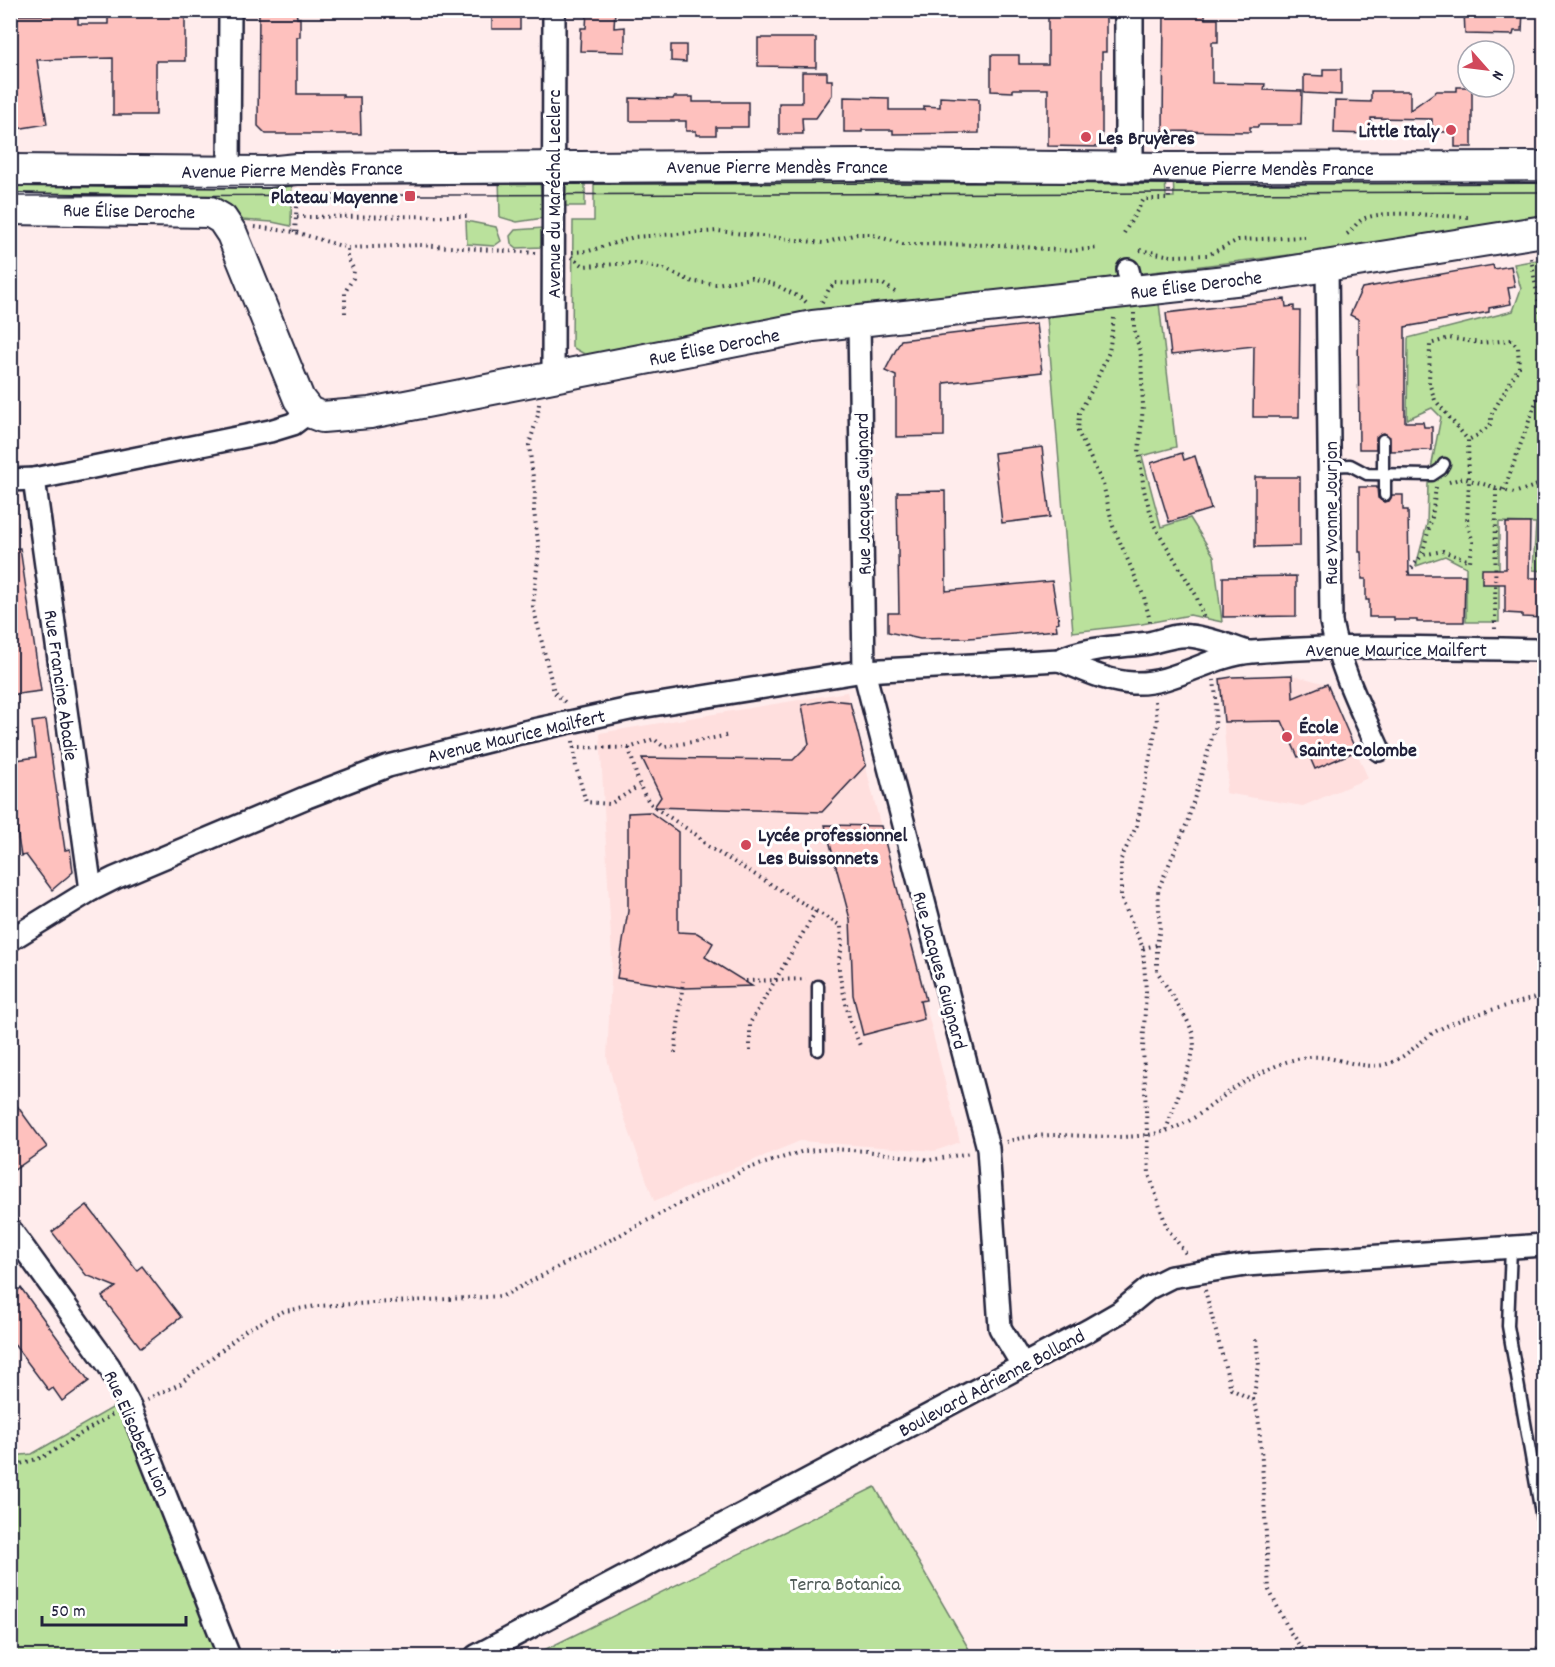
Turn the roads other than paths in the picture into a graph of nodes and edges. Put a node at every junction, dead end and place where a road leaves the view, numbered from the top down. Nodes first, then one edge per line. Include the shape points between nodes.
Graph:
1 (230, 10) edge
2 (555, 10) edge
3 (1129, 10) edge
4 (1545, 166) edge
5 (553, 167) junction
6 (1129, 168) junction
7 (10, 170) edge
8 (229, 171) junction
9 (10, 209) edge
10 (1538, 243) edge
11 (1327, 260) junction
12 (859, 321) junction
13 (543, 380) junction
14 (309, 412) junction
15 (1383, 440) dead end
16 (1444, 464) dead end
17 (1329, 466) junction
18 (1384, 475) junction
19 (34, 479) junction
20 (10, 480) edge
21 (1385, 495) dead end
22 (1336, 647) junction
23 (1545, 650) edge
24 (1248, 652) junction
25 (1059, 660) junction
26 (864, 671) junction
27 (1379, 750) dead end
28 (91, 890) junction
29 (10, 940) edge
30 (818, 986) dead end
31 (818, 1050) dead end
32 (13, 1238) edge
33 (1545, 1245) edge
34 (1512, 1247) junction
35 (1023, 1366) junction
36 (1542, 1519) dead end
37 (229, 1656) edge
38 (476, 1656) edge

1 - 8 street
2 - 5 street, Avenue du Maréchal Leclerc
3 - 6 street
4 - 6 main road, Avenue Pierre Mendès France
5 - 6 main road, Avenue Pierre Mendès France
5 - 8 main road, Avenue Pierre Mendès France
5 - 13 street, Avenue du Maréchal Leclerc
7 - 8 main road, Avenue Pierre Mendès France
9 - 14 main road, Rue Élise Deroche via 210,212 222,219 232,234 299,399
10 - 11 main road, Rue Élise Deroche
11 - 12 main road, Rue Élise Deroche via 1244,279 1130,280
11 - 17 street, Rue Yvonne Jourjon
12 - 13 main road, Rue Élise Deroche via 813,326
12 - 26 street, Rue Jacques Guignard
13 - 14 main road, Rue Élise Deroche via 370,413 322,417
14 - 19 street via 293,424 270,431
15 - 18 lane
16 - 18 lane via 1432,475
17 - 18 lane via 1350,465 1367,474
17 - 22 street, Rue Yvonne Jourjon via 1331,622
18 - 21 lane
19 - 20 street
19 - 28 street, Rue Francine Abadie
22 - 23 street, Avenue Maurice Mailfert
22 - 24 street, Avenue Maurice Mailfert
22 - 27 street, Rue Yvonne Jourjon
24 - 25 street, Avenue Maurice Mailfert via 1189,635 1073,653
24 - 25 street, Avenue Maurice Mailfert via 1154,682 1133,683 1114,681
25 - 26 street, Avenue Maurice Mailfert
26 - 28 street, Avenue Maurice Mailfert via 634,708 388,766
26 - 35 street, Rue Jacques Guignard via 988,1148 1000,1328
28 - 29 street, Avenue Maurice Mailfert
30 - 31 lane
32 - 37 street, Rue Elisabeth Lion via 109,1365 130,1406
33 - 34 street, Boulevard Adrienne Bolland
34 - 35 street, Boulevard Adrienne Bolland via 1246,1265 1171,1276 1120,1312
34 - 36 lane via 1508,1326
35 - 38 street, Boulevard Adrienne Bolland

